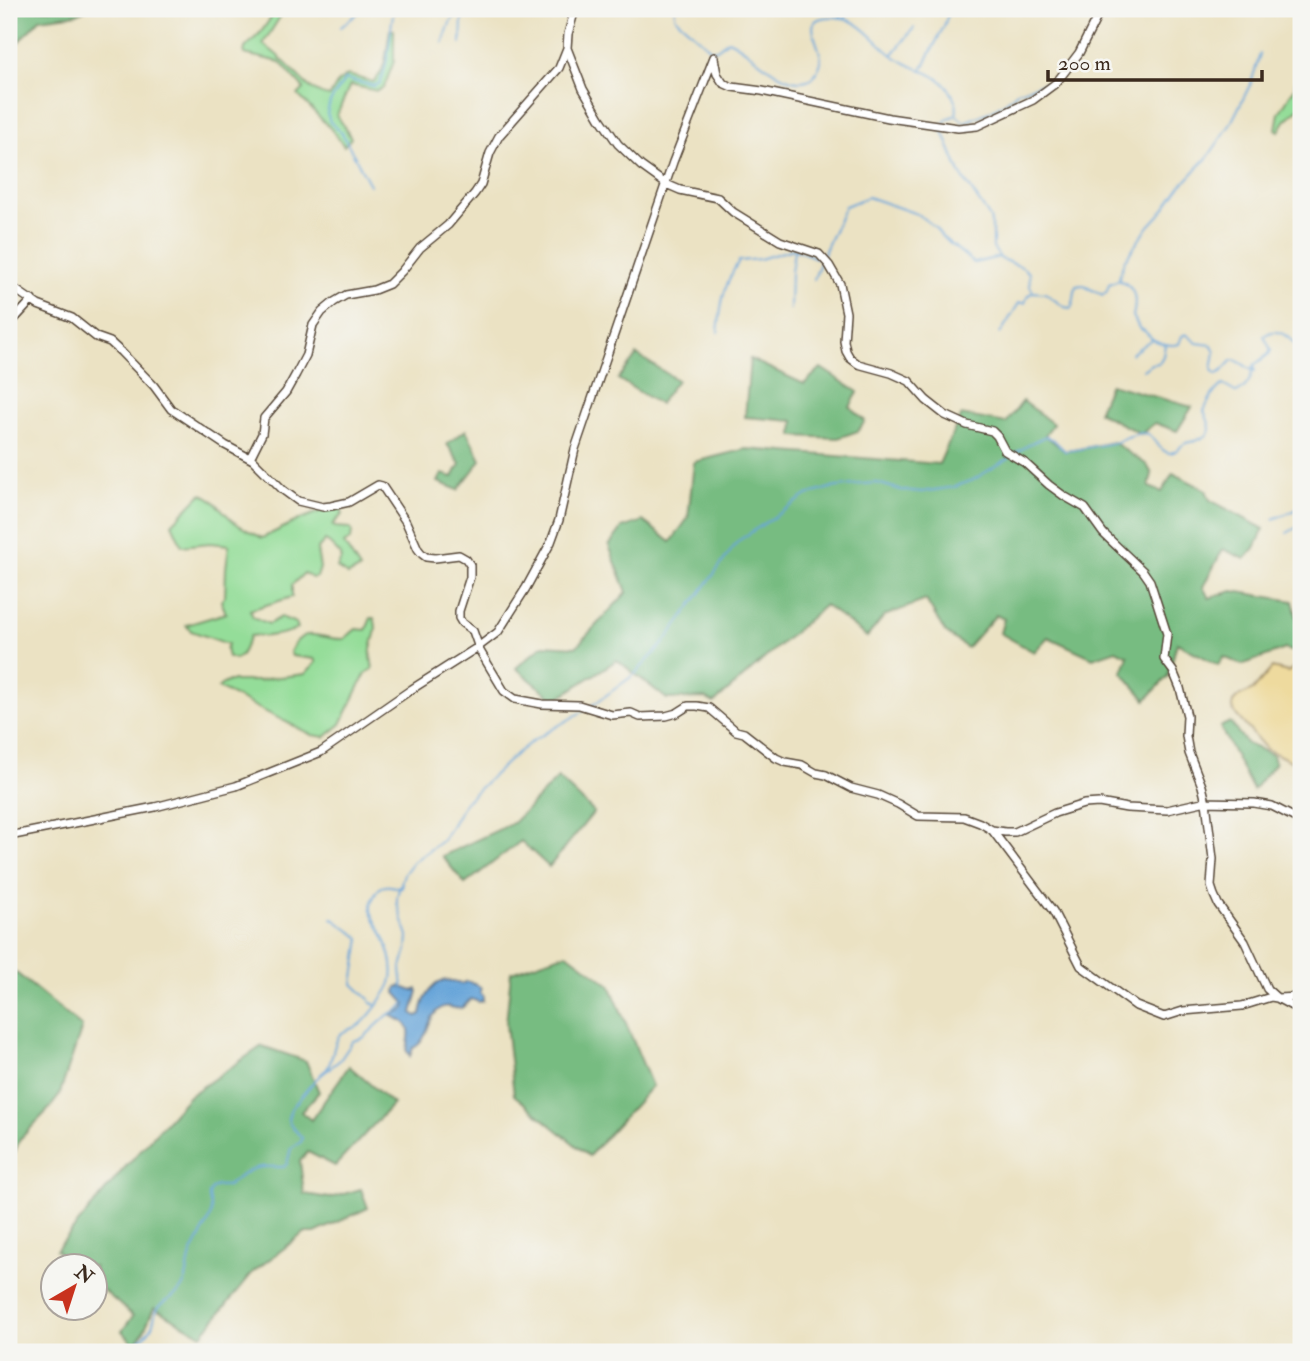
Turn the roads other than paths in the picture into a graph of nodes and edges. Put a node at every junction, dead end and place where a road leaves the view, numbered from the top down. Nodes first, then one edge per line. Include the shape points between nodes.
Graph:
1 (575, 9) edge
2 (1101, 9) edge
3 (567, 48) junction
4 (666, 184) junction
5 (9, 285) edge
6 (32, 300) junction
7 (9, 325) edge
8 (250, 458) junction
9 (478, 647) junction
10 (1206, 802) junction
11 (1301, 821) edge
12 (992, 830) junction
13 (9, 836) edge
14 (1301, 997) edge
15 (1277, 998) junction
16 (1301, 1011) edge

1 - 3 street
2 - 4 street via 1079,52 1056,83 1033,100 977,127 889,118 732,87 717,75 714,57
3 - 4 street via 583,89 618,144
3 - 8 street via 559,68 499,136 481,184 448,225 420,248 389,284 346,295 322,312 296,374 264,418
4 - 9 street via 575,449 551,542 498,632
4 - 10 street via 718,198 780,241 824,258 839,284 850,358 909,381 945,415 992,431 1005,451 1085,508 1102,533 1143,571 1167,634 1164,659 1180,688 1189,753
5 - 6 street
6 - 7 street
6 - 8 street via 110,342 177,414
8 - 9 street via 298,501 311,505 349,502 382,486 422,554 435,558 459,555 470,565 459,618 473,631
9 - 12 street via 504,691 515,699 579,705 612,715 631,712 640,717 666,716 688,706 709,708 785,762 878,795 918,816 964,817
9 - 13 street via 321,752 236,786
10 - 11 street via 1272,806
10 - 12 street via 1167,810 1084,804 1016,832
10 - 15 street via 1214,895 1245,942 1267,989
12 - 15 street via 1053,911 1081,966 1136,1006 1164,1017
14 - 15 street
15 - 16 street

